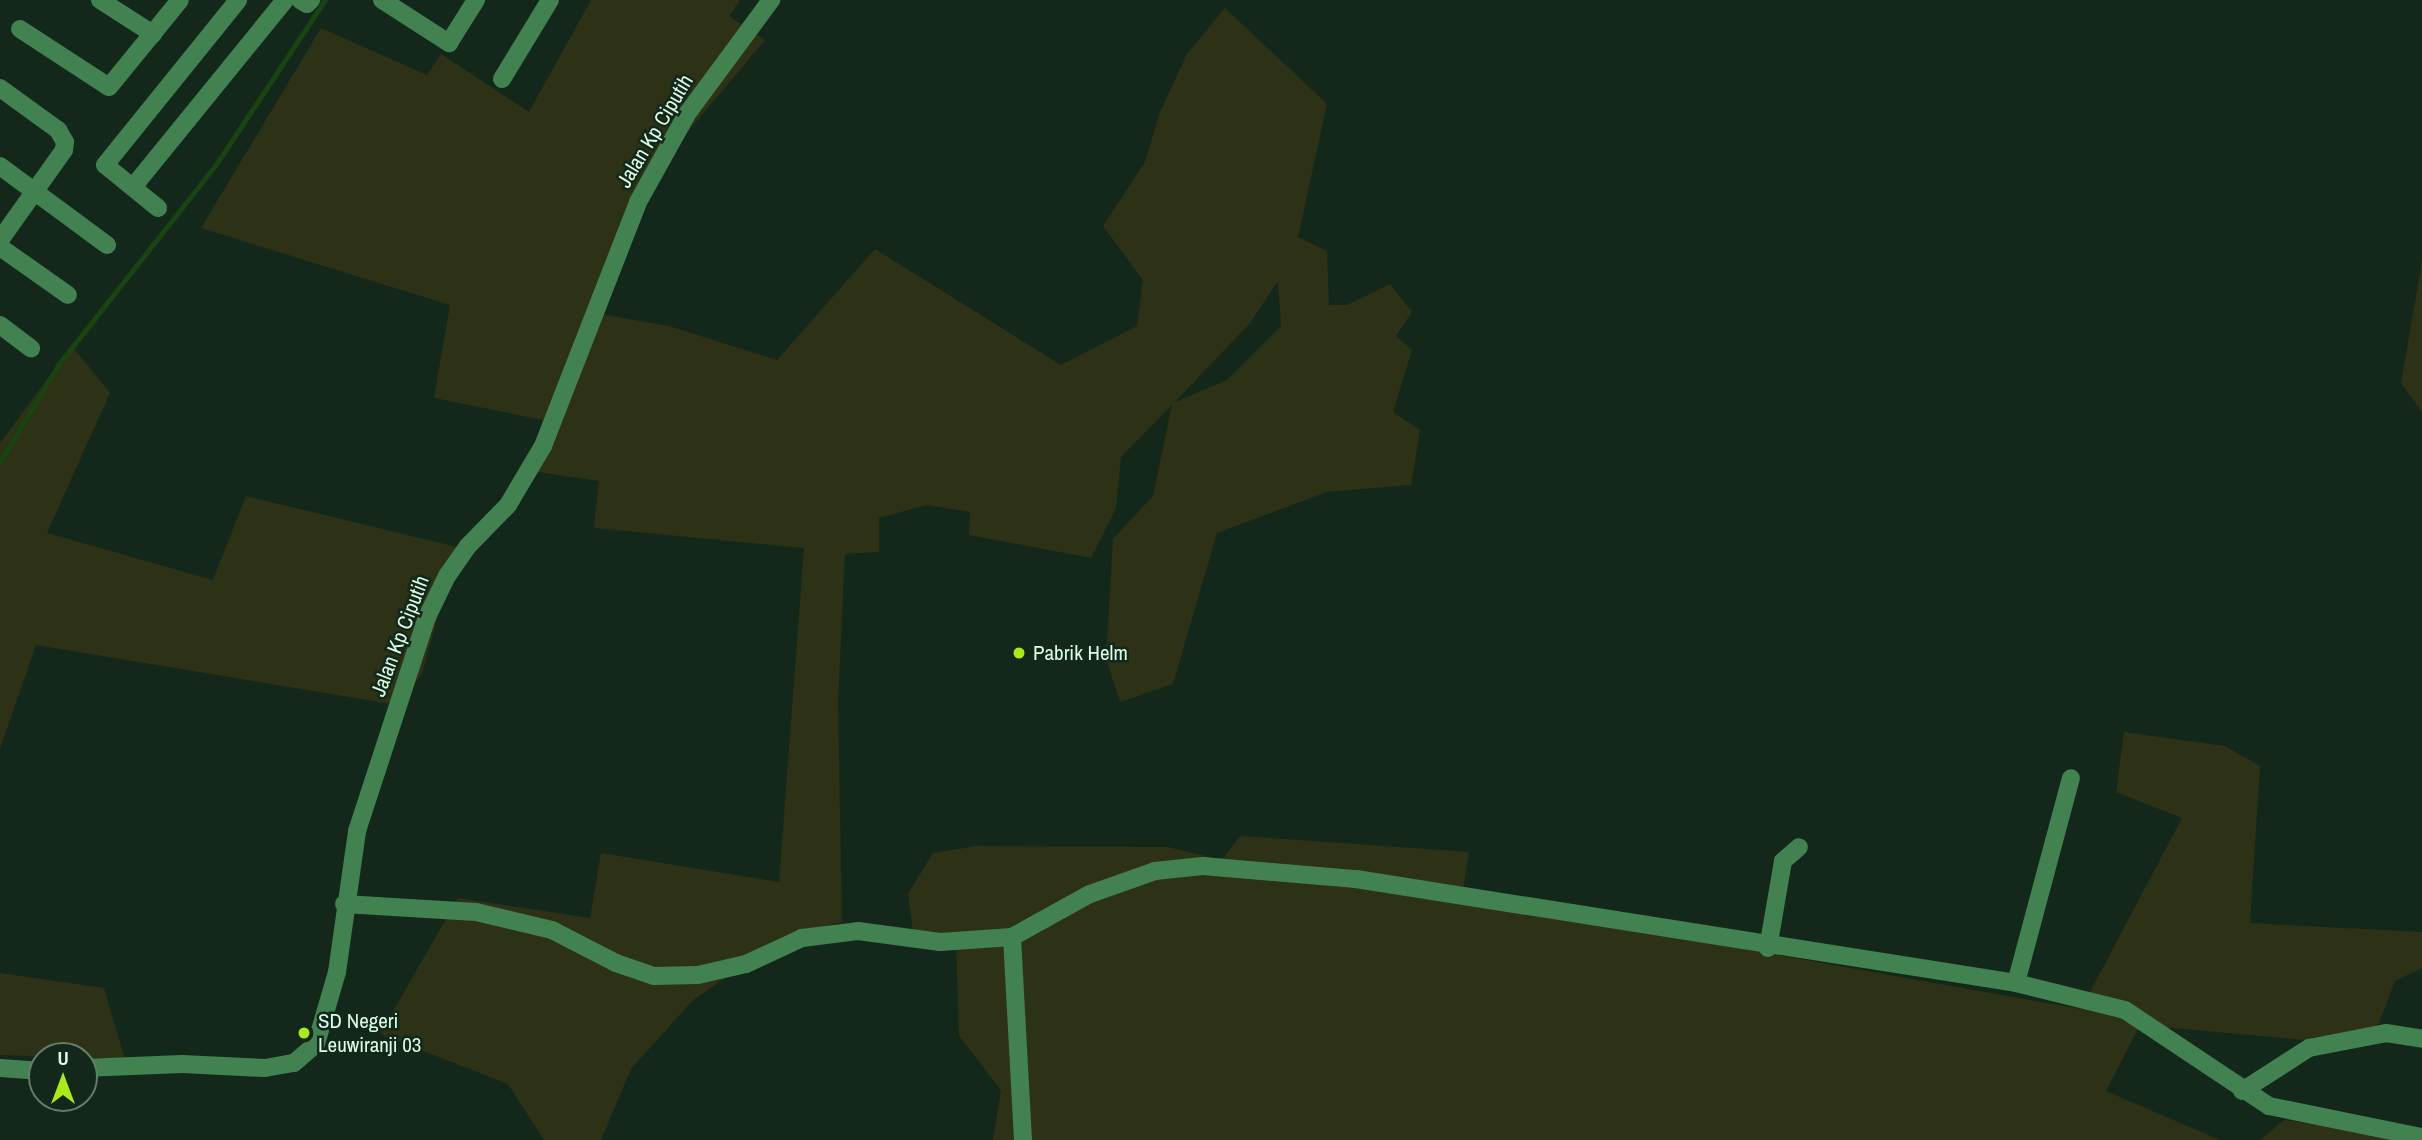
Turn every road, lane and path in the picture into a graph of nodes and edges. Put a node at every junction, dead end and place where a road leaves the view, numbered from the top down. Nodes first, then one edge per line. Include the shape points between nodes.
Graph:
1 (100, 0) edge
2 (180, 0) edge
3 (238, 0) edge
4 (285, 0) edge
5 (300, 0) edge
6 (310, 0) edge
7 (383, 0) edge
8 (476, 0) edge
9 (550, 0) edge
10 (771, 0) edge
11 (20, 29) dead end
12 (153, 34) junction
13 (502, 79) dead end
14 (0, 88) edge
15 (0, 166) edge
16 (133, 187) junction
17 (35, 192) junction
18 (158, 208) dead end
19 (0, 240) edge
20 (107, 244) dead end
21 (0, 247) edge
22 (68, 295) dead end
23 (0, 325) edge
24 (31, 348) dead end
25 (2071, 778) dead end
26 (1800, 847) dead end
27 (344, 904) junction
28 (1012, 937) junction
29 (1769, 948) junction
30 (2016, 984) junction
31 (2422, 1039) edge
32 (98, 1067) edge
33 (0, 1068) edge
34 (28, 1069) edge
35 (2242, 1091) junction
36 (2422, 1137) edge
37 (1023, 1140) edge

1 - 12 street
2 - 12 street
3 - 16 street via 105,165
4 - 16 street
5 - 6 street via 307,4
7 - 8 street via 449,43
9 - 13 street
10 - 27 street, Jalan Kp Ciputih via 687,114 638,202 542,446 508,505 468,546 447,576 427,617 357,831
11 - 12 street via 109,87
14 - 17 street via 58,130 65,142
15 - 17 street
16 - 18 street
17 - 19 street
17 - 20 street
21 - 22 street
23 - 24 street
25 - 30 street
26 - 29 street via 1783,861
27 - 28 street via 489,915 552,930 616,963 654,976 710,972 746,964 802,938 858,931 940,942
27 - 32 street, Jalan Kp Ciputih via 337,972 324,1023 316,1044 294,1063 265,1068 181,1064
28 - 29 street via 1123,882 1155,871 1203,866 1356,879 1519,902
28 - 37 street
29 - 30 street
30 - 35 street via 2124,1010 2192,1052
31 - 35 street via 2386,1033 2309,1048
33 - 34 street
35 - 36 street via 2295,1114

